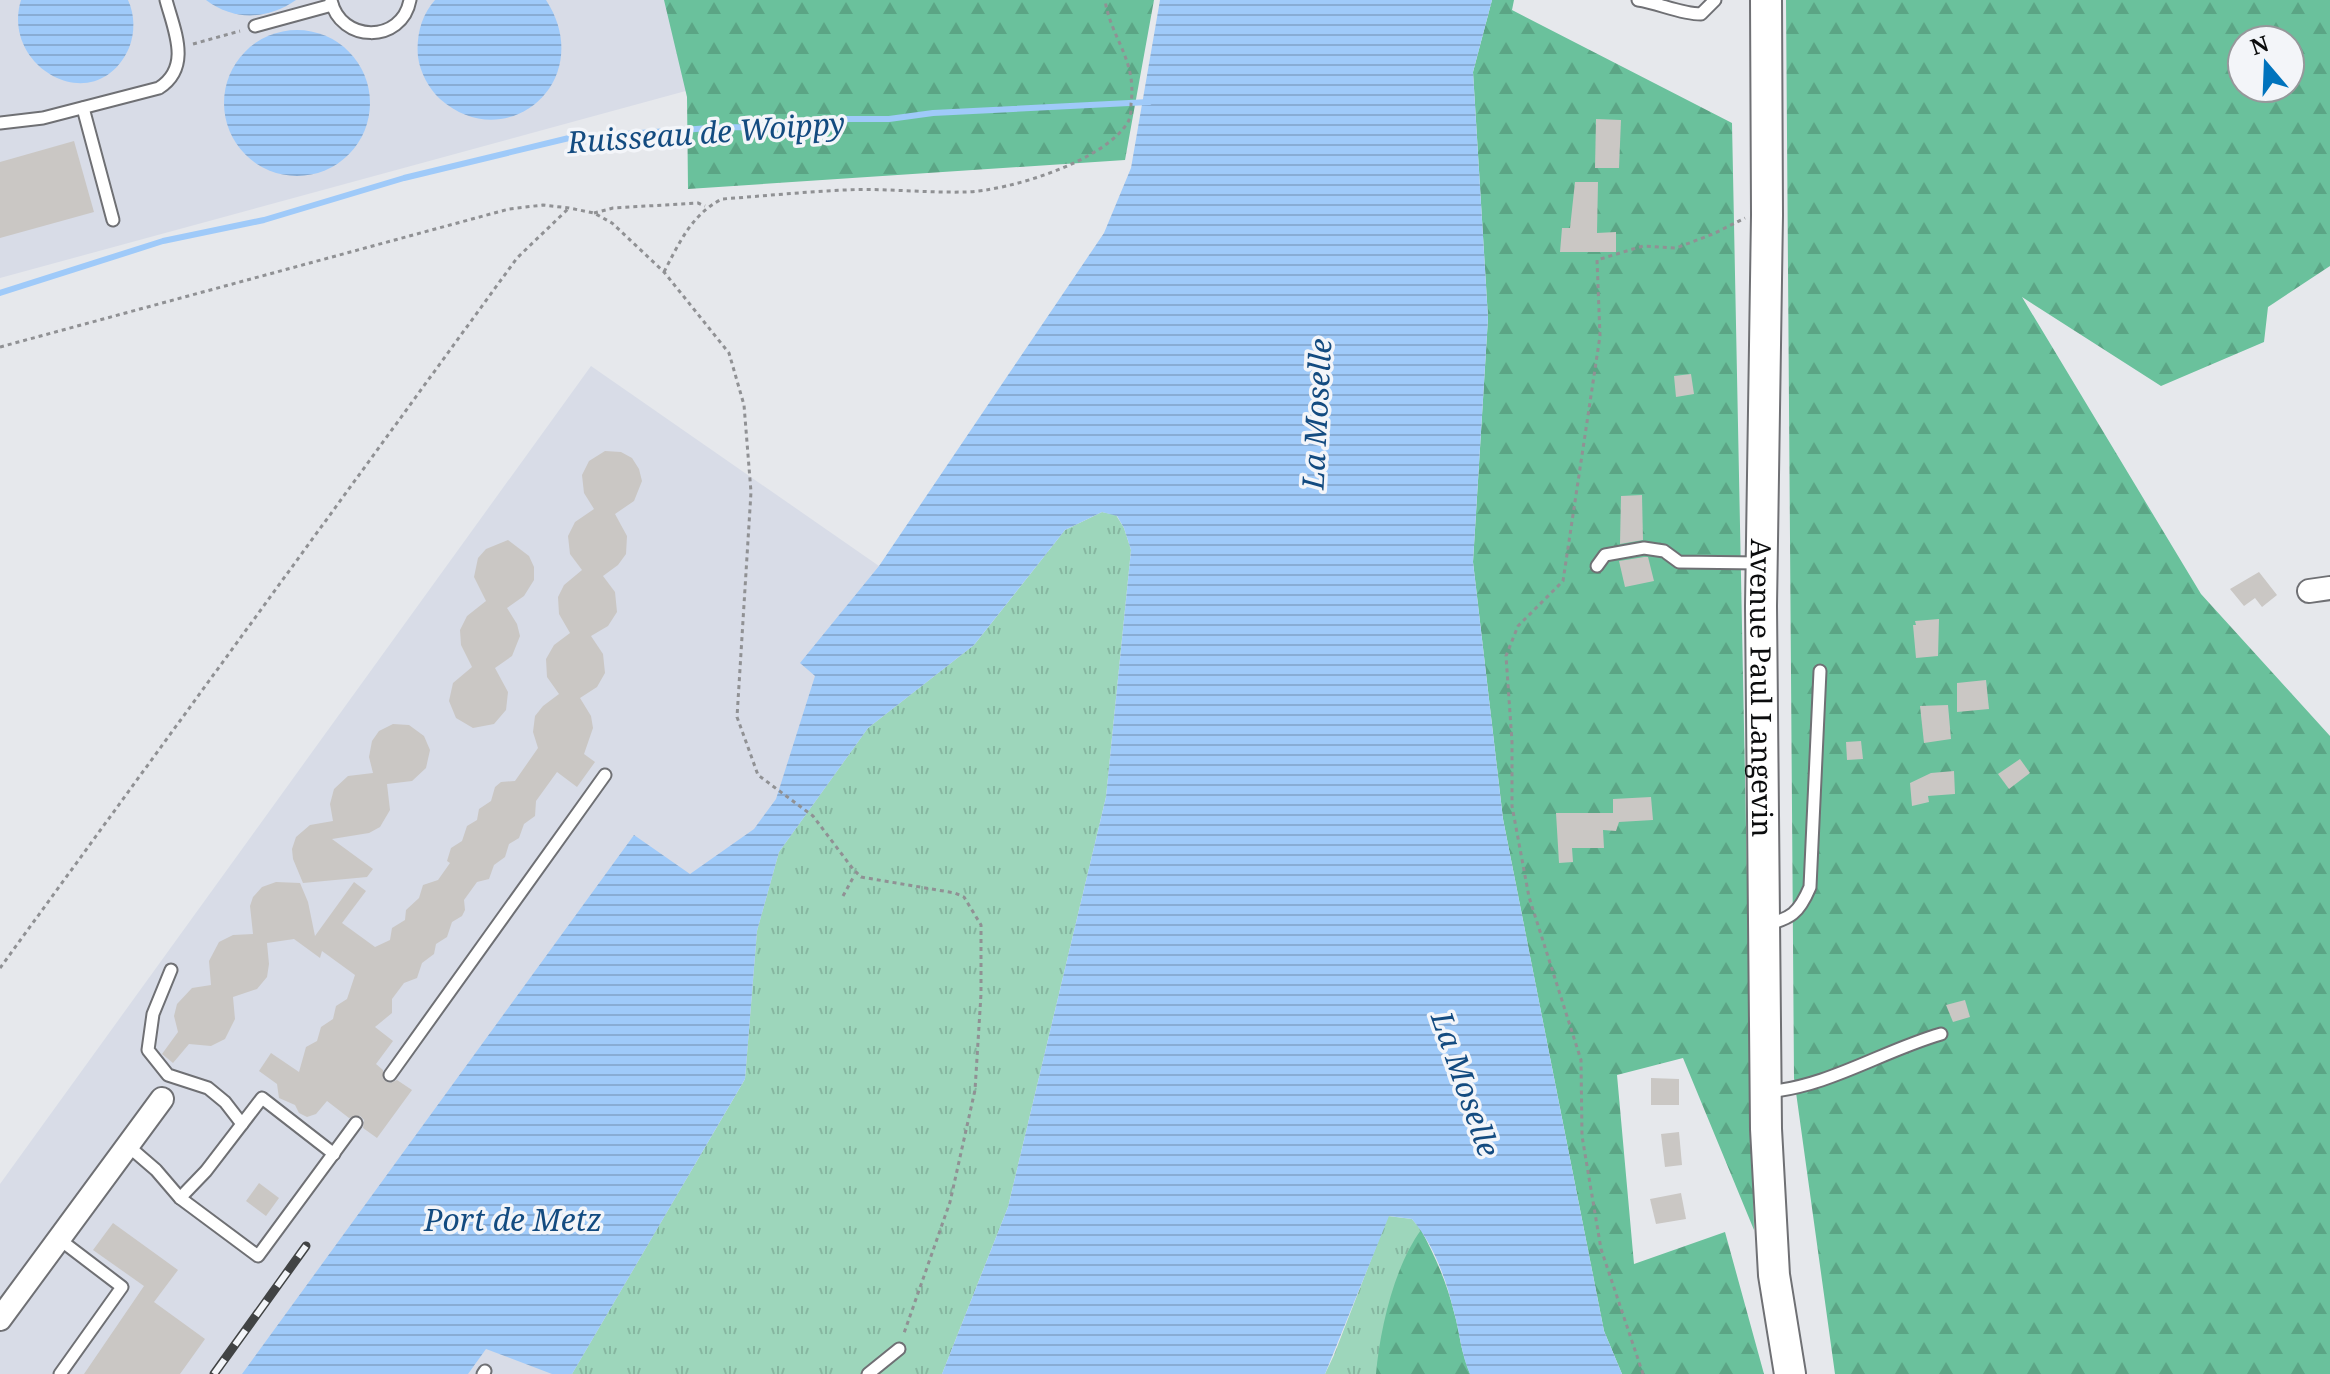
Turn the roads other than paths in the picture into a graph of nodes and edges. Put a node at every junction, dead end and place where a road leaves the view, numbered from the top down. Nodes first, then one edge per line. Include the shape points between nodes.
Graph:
1 (166, 0) edge
2 (410, 0) edge
3 (1638, 0) edge
4 (1715, 0) edge
5 (1766, 0) edge
6 (332, 2) edge
7 (255, 26) road end
8 (83, 108) junction
9 (0, 123) edge
10 (113, 220) dead end
11 (1761, 563) junction
12 (1597, 566) dead end
13 (1820, 671) dead end
14 (605, 775) dead end
15 (1764, 925) junction
16 (171, 970) dead end
17 (1941, 1034) dead end
18 (390, 1075) dead end
19 (1765, 1092) junction
20 (162, 1099) dead end
21 (356, 1123) dead end
22 (242, 1124) junction
23 (127, 1145) junction
24 (334, 1154) junction
25 (180, 1198) junction
26 (59, 1239) junction
27 (4, 1305) edge
28 (899, 1349) road end
29 (60, 1374) edge
30 (868, 1374) edge
31 (1790, 1374) edge

1 - 8 lane via 179,48 177,69 168,82
2 - 6 lane via 393,27 369,34 346,26
3 - 4 lane via 1701,14
5 - 11 main road, Avenue Paul Langevin
6 - 7 lane
8 - 9 lane
8 - 10 lane
11 - 12 lane via 1679,562 1664,551 1644,548 1605,555
11 - 15 main road, Avenue Paul Langevin
13 - 15 lane via 1810,887 1802,905 1786,920
14 - 18 lane
15 - 19 main road, Avenue Paul Langevin
16 - 22 lane via 153,1014 148,1050 168,1075 208,1088
17 - 19 lane via 1811,1085
19 - 31 main road, Avenue Paul Langevin via 1774,1275
20 - 23 street
21 - 24 lane
22 - 24 lane via 262,1098
22 - 25 lane
23 - 25 lane
23 - 26 street
24 - 25 lane via 258,1256
26 - 27 street
26 - 29 lane via 122,1287
28 - 30 lane

